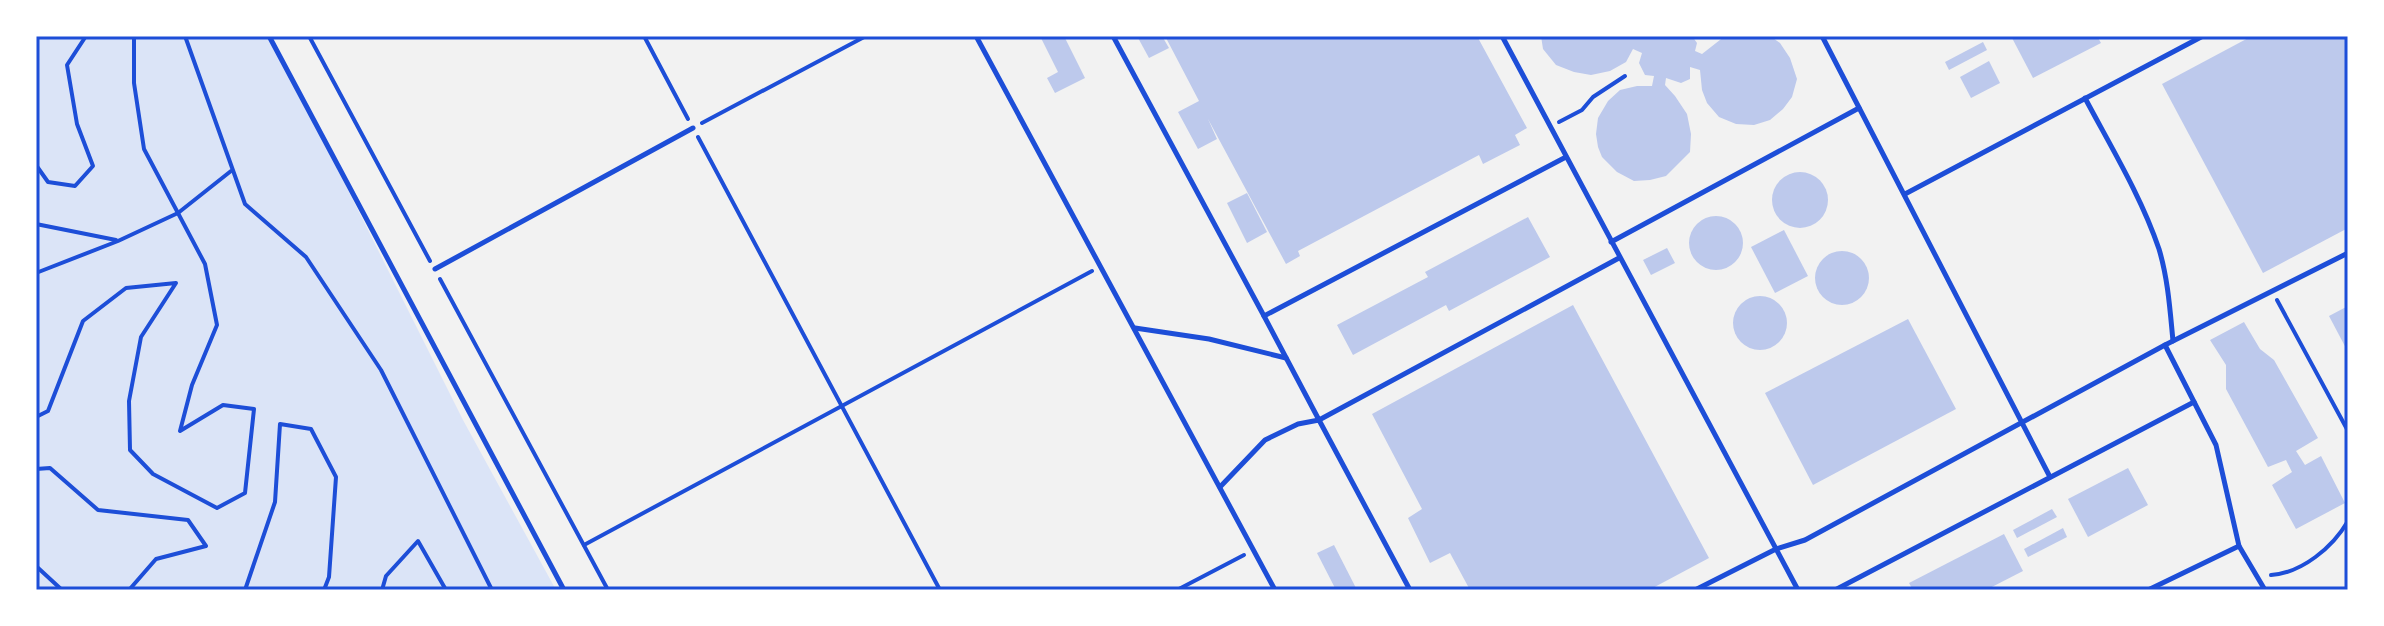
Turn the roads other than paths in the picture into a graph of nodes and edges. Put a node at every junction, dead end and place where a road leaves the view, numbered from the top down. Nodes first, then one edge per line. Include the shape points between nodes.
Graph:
1 (269, 36) edge
2 (976, 36) edge
3 (1113, 36) edge
4 (1502, 36) edge
5 (1822, 36) edge
6 (2203, 36) edge
7 (2085, 98) junction
8 (1859, 108) junction
9 (693, 128) road end
10 (1566, 157) junction
11 (1905, 194) junction
12 (1611, 242) junction
13 (2348, 253) edge
14 (1619, 258) junction
15 (435, 269) road end
16 (1264, 316) junction
17 (1134, 327) junction
18 (2173, 341) junction
19 (2165, 345) junction
20 (1286, 358) junction
21 (2194, 402) junction
22 (1319, 420) junction
23 (2022, 423) junction
24 (2050, 477) junction
25 (1220, 487) junction
26 (2239, 546) junction
27 (1776, 549) junction
28 (564, 590) edge
29 (1275, 590) edge
30 (1410, 590) edge
31 (1695, 590) edge
32 (1798, 590) edge
33 (1835, 590) edge
34 (2148, 590) edge
35 (2265, 590) edge

1 - 28 lane
2 - 17 lane
3 - 16 lane
4 - 10 lane
5 - 8 lane
6 - 7 lane
7 - 11 lane
7 - 18 lane via 2159,249
8 - 11 lane
8 - 12 lane
9 - 15 lane
10 - 12 lane
10 - 16 lane
11 - 23 lane
12 - 14 lane
13 - 18 lane
14 - 22 lane
14 - 27 lane
16 - 20 lane
17 - 20 lane
17 - 25 lane
18 - 19 lane
19 - 21 lane
19 - 23 lane
20 - 22 lane
21 - 24 lane
21 - 26 lane via 2216,445
22 - 25 lane via 1265,440
22 - 30 lane
23 - 24 lane
23 - 27 lane via 1805,540
24 - 33 lane
25 - 29 lane
26 - 34 lane
26 - 35 lane
27 - 31 lane
27 - 32 lane

